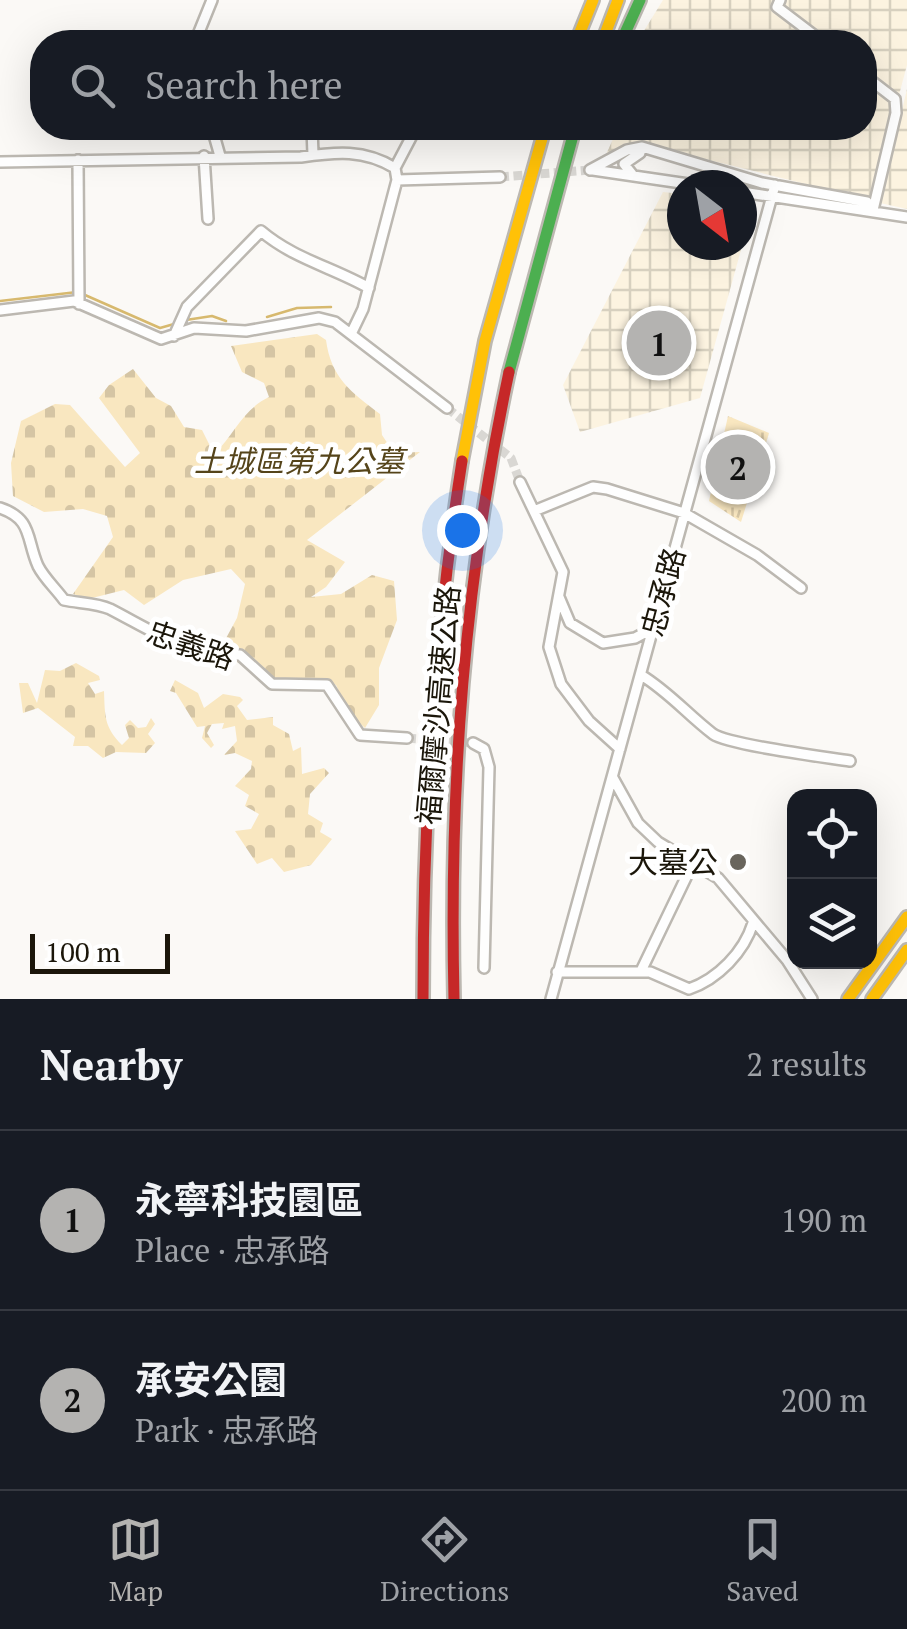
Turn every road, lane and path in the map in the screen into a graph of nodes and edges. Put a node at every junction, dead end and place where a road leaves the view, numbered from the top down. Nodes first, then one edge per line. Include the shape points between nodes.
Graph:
1 (212, 0) edge
2 (592, 0) edge
3 (618, 0) edge
4 (640, 0) edge
5 (780, 0) edge
6 (200, 30) edge
7 (581, 30) edge
8 (607, 30) edge
9 (626, 30) edge
10 (808, 30) edge
11 (877, 85) edge
12 (215, 140) edge
13 (312, 140) edge
14 (410, 140) edge
15 (542, 140) edge
16 (573, 140) edge
17 (663, 154) junction
18 (313, 155) junction
19 (204, 156) junction
20 (220, 156) junction
21 (618, 156) junction
22 (78, 160) junction
23 (0, 162) edge
24 (395, 168) junction
25 (616, 172) junction
26 (634, 175) junction
27 (500, 177) tunnel mouth
28 (397, 180) junction
29 (667, 180) edge
30 (774, 190) junction
31 (757, 191) edge
32 (873, 210) junction
33 (907, 217) edge
34 (208, 219) dead end
35 (370, 288) junction
36 (80, 297) junction
37 (0, 310) edge
38 (175, 332) junction
39 (351, 334) junction
40 (447, 408) tunnel mouth
41 (520, 482) tunnel mouth
42 (0, 508) edge
43 (534, 511) junction
44 (684, 514) junction
45 (801, 588) dead end
46 (559, 596) junction
47 (654, 627) junction
48 (641, 676) junction
49 (407, 738) tunnel mouth
50 (473, 743) dead end
51 (620, 748) junction
52 (850, 761) dead end
53 (613, 778) junction
54 (693, 862) junction
55 (907, 917) edge
56 (753, 923) junction
57 (907, 950) edge
58 (484, 968) dead end
59 (641, 971) junction
60 (557, 972) junction
61 (892, 972) junction
62 (907, 974) edge
63 (423, 999) edge
64 (454, 999) edge
65 (551, 999) edge
66 (812, 999) edge
67 (848, 999) edge
68 (872, 999) edge

1 - 6 street
2 - 7 main road
3 - 8 main road
4 - 9 main road
5 - 10 street via 778,6
11 - 32 street via 896,99 896,113
12 - 20 street
13 - 18 street
14 - 24 street
15 - 63 main road, 福爾摩沙高速公路 via 490,318 455,493 427,738
16 - 64 main road, 福爾摩沙高速公路 via 512,362 466,618 455,742
17 - 21 street via 642,148
17 - 26 street via 629,156 624,164
17 - 30 street
18 - 20 street
18 - 24 street via 344,151
19 - 20 street
19 - 22 street
19 - 34 street
21 - 25 street
21 - 25 street via 590,170
22 - 23 street
22 - 36 street
24 - 28 street
25 - 26 street
26 - 29 street
27 - 28 street
28 - 35 street
30 - 31 street
30 - 32 street
30 - 44 street, 忠承路
32 - 33 street
35 - 38 street via 286,252 261,232 182,316
35 - 39 street
36 - 37 street
36 - 38 street via 150,337
38 - 39 street via 246,331 319,318
39 - 40 street
41 - 43 street
42 - 49 street, 忠義路 via 28,527 39,568 64,600 106,607 169,643 215,657 240,656 272,684 327,685 360,735
43 - 44 street via 593,486
43 - 46 street via 562,572
44 - 45 street
44 - 47 street, 忠承路
46 - 47 street via 570,622 604,643
46 - 51 street via 549,648 561,684
47 - 48 street, 忠承路
48 - 51 street, 忠承路
48 - 52 street via 676,696 714,735
50 - 58 street via 484,750 489,767
51 - 53 street, 忠承路
53 - 54 street via 638,824
53 - 60 street, 忠承路
54 - 56 street via 718,878
54 - 59 street
55 - 67 main road
56 - 59 street via 742,948 702,984 680,988
56 - 66 street
57 - 61 main road
59 - 60 street
60 - 65 street, 忠承路
61 - 62 street
61 - 68 main road

